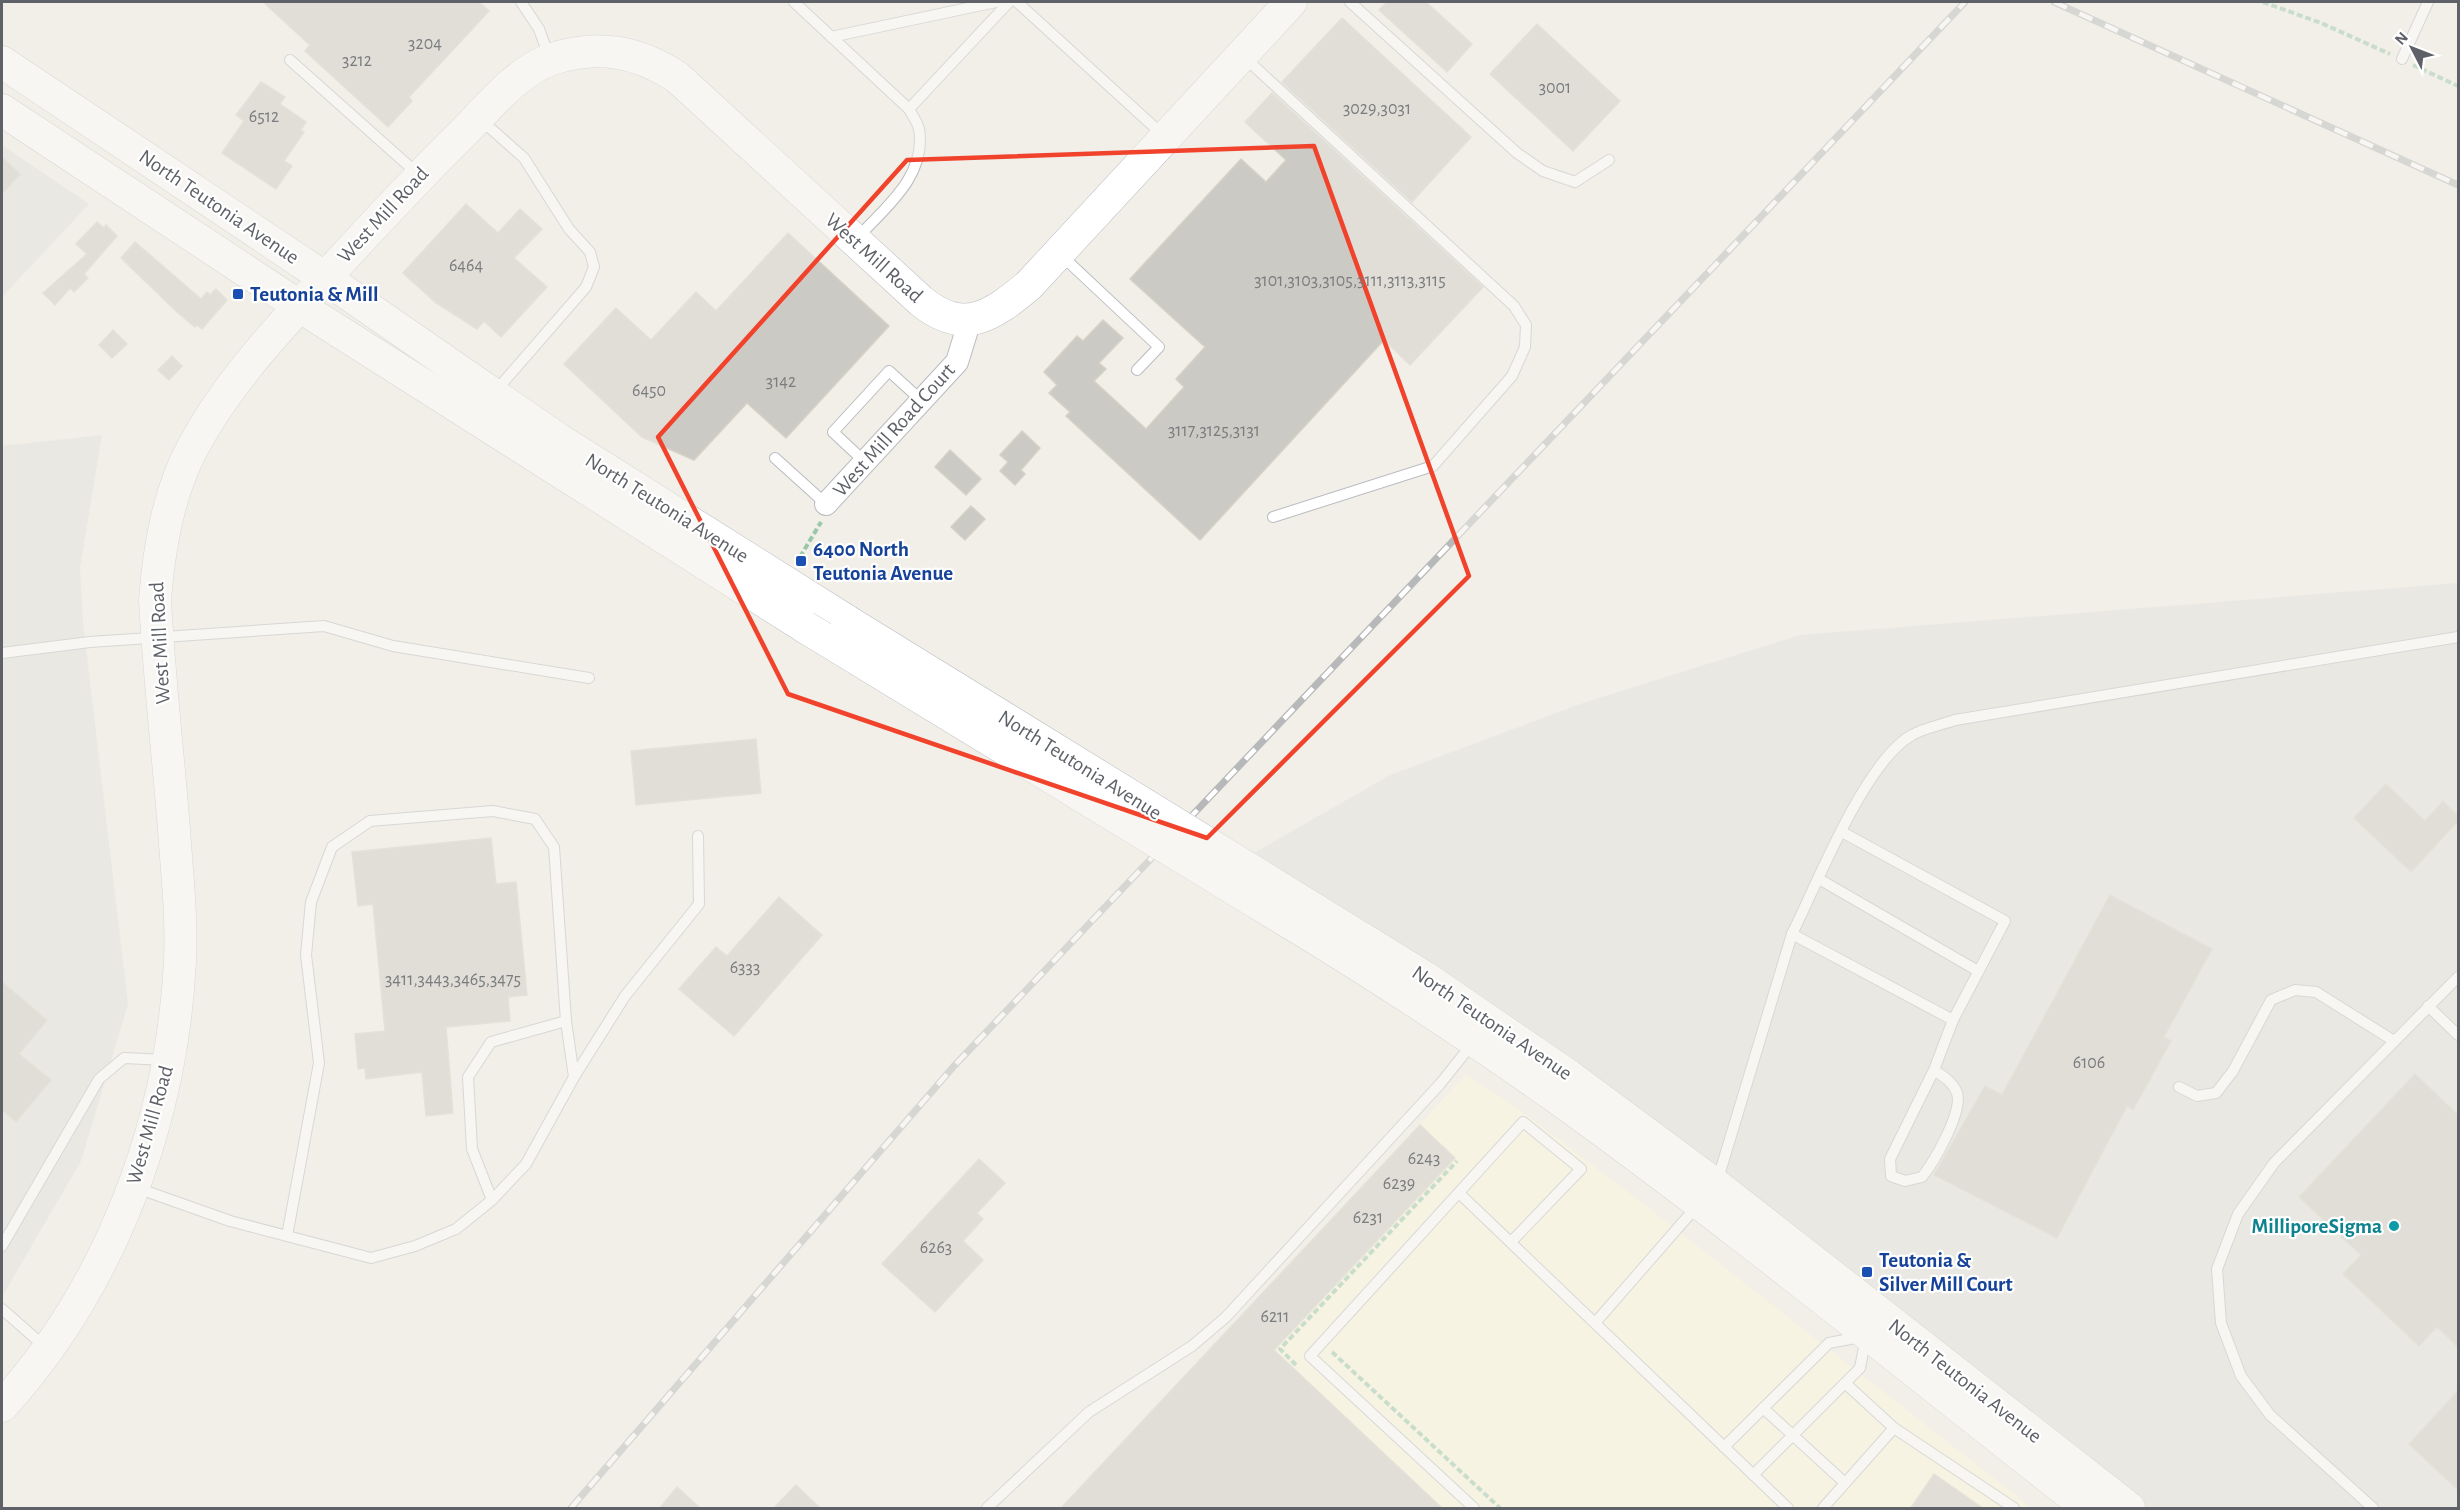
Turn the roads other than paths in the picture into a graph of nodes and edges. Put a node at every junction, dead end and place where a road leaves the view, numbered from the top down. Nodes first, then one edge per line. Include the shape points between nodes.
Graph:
1 (520, 2) edge
2 (794, 2) edge
3 (996, 2) edge
4 (1009, 2) edge
5 (1017, 2) edge
6 (1291, 2) edge
7 (1351, 2) edge
8 (2428, 2) edge
9 (831, 37) junction
10 (1242, 55) junction
11 (2402, 59) road end
12 (290, 60) dead end
13 (550, 60) junction
14 (2, 62) edge
15 (909, 109) junction
16 (2, 110) edge
17 (478, 118) junction
18 (1166, 137) junction
19 (1609, 160) dead end
20 (419, 176) junction
21 (149, 184) junction
22 (855, 241) junction
23 (1059, 253) junction
24 (325, 278) junction
25 (299, 306) junction
26 (970, 320) junction
27 (1137, 370) dead end
28 (922, 401) junction
29 (485, 407) junction
30 (775, 458) dead end
31 (865, 462) junction
32 (826, 504) joint
33 (1274, 517) dead end
34 (2458, 637) edge
35 (157, 638) junction
36 (2, 653) edge
37 (589, 678) dead end
38 (1842, 832) junction
39 (698, 836) dead end
40 (1819, 879) junction
41 (1269, 896) junction
42 (1792, 934) junction
43 (1978, 971) junction
44 (2458, 977) edge
45 (2428, 1006) junction
46 (1953, 1020) junction
47 (567, 1021) junction
48 (1482, 1030) junction
49 (2458, 1035) edge
50 (2394, 1041) junction
51 (169, 1060) junction
52 (1934, 1070) junction
53 (574, 1077) junction
54 (2179, 1087) dead end
55 (134, 1186) junction
56 (1459, 1192) junction
57 (1707, 1195) junction
58 (492, 1200) junction
59 (287, 1236) junction
60 (1511, 1242) junction
61 (2, 1246) edge
62 (2, 1309) edge
63 (1595, 1323) junction
64 (1874, 1326) junction
65 (47, 1348) junction
66 (1845, 1383) junction
67 (2, 1406) edge
68 (1763, 1408) junction
69 (1894, 1428) junction
70 (1792, 1436) junction
71 (1724, 1447) junction
72 (1753, 1475) junction
73 (1845, 1483) junction
74 (2080, 1506) edge
75 (987, 1509) edge
76 (1474, 1509) edge
77 (1788, 1509) edge
78 (1823, 1509) edge
79 (2014, 1509) edge
80 (2129, 1509) edge
81 (2373, 1509) edge

1 - 13 lane via 539,29
2 - 9 lane
3 - 9 lane
4 - 15 lane
5 - 18 lane
6 - 10 main road
7 - 19 lane via 1517,153 1543,171 1575,182
8 - 11 lane
9 - 15 lane
10 - 18 main road
10 - 33 lane via 1514,306 1526,325 1525,347 1512,376 1433,466
12 - 20 lane
13 - 17 main road, West Mill Road via 517,80
13 - 22 main road, West Mill Road via 606,51 653,61 677,77
14 - 21 main road, North Teutonia Avenue
15 - 22 lane via 919,129 917,161 907,185
16 - 21 main road, North Teutonia Avenue
17 - 20 main road, West Mill Road
17 - 29 lane via 524,158 569,229 590,252 594,267 586,286 527,351
18 - 23 main road
20 - 24 main road, West Mill Road
21 - 24 main road, North Teutonia Avenue
21 - 25 main road, North Teutonia Avenue
22 - 26 main road, West Mill Road via 934,312 953,320
23 - 26 main road via 1007,303
23 - 27 lane via 1159,346
24 - 25 main road, West Mill Road
24 - 29 main road, North Teutonia Avenue
25 - 29 main road, North Teutonia Avenue
25 - 35 main road, West Mill Road via 219,400 191,449 170,503 158,557
26 - 28 street, West Mill Road Court via 957,363
28 - 31 street, West Mill Road Court
28 - 31 lane via 889,371 880,380 833,432
29 - 41 main road, North Teutonia Avenue, bridge via 805,627
29 - 41 main road, North Teutonia Avenue, bridge via 558,439 847,621
30 - 32 lane
31 - 32 street, West Mill Road Court
34 - 38 lane via 1955,720 1911,735 1885,757 1860,794
35 - 36 lane
35 - 37 lane via 324,626 393,646
35 - 51 main road, West Mill Road via 179,896 180,960
38 - 40 lane
38 - 43 lane via 2005,921
39 - 53 lane via 699,904 625,996
40 - 42 lane
40 - 43 lane
41 - 48 main road, North Teutonia Avenue
42 - 46 lane
42 - 57 lane
43 - 46 lane
44 - 45 lane
45 - 49 lane
45 - 50 lane
46 - 52 lane
47 - 53 lane
47 - 58 lane via 491,1042 468,1077 472,1149
47 - 59 lane via 554,847 535,819 493,812 370,821 332,847 311,902 306,955 319,1063
48 - 57 main road, North Teutonia Avenue via 1630,1152
48 - 75 lane via 1440,1084 1226,1317 1192,1346 1089,1412
50 - 54 lane via 2316,992 2295,990 2271,1000 2233,1071 2216,1093 2197,1096
50 - 81 lane via 2274,1163 2238,1214 2217,1269 2221,1323 2241,1376 2270,1415
51 - 55 main road, West Mill Road
51 - 61 lane via 124,1058 99,1079
52 - 52 lane via 1949,1080 1957,1094 1957,1112 1922,1178 1905,1181 1891,1176 1890,1159
53 - 58 lane via 526,1164
55 - 59 lane via 230,1221
55 - 65 main road, West Mill Road via 110,1244
56 - 60 lane
56 - 60 lane via 1523,1122 1581,1169
56 - 76 lane via 1310,1356
57 - 63 lane
57 - 64 main road, North Teutonia Avenue
58 - 59 lane via 456,1229 416,1246 371,1258
60 - 63 lane
62 - 65 lane
63 - 71 lane
64 - 66 lane via 1860,1368
64 - 68 lane via 1828,1343
64 - 74 main road, North Teutonia Avenue
64 - 80 main road, North Teutonia Avenue
65 - 67 main road, West Mill Road
66 - 69 lane
66 - 70 lane
68 - 70 lane
68 - 71 lane
69 - 73 lane
69 - 79 lane
70 - 72 lane
70 - 73 lane
71 - 72 lane
72 - 77 lane
73 - 78 lane

